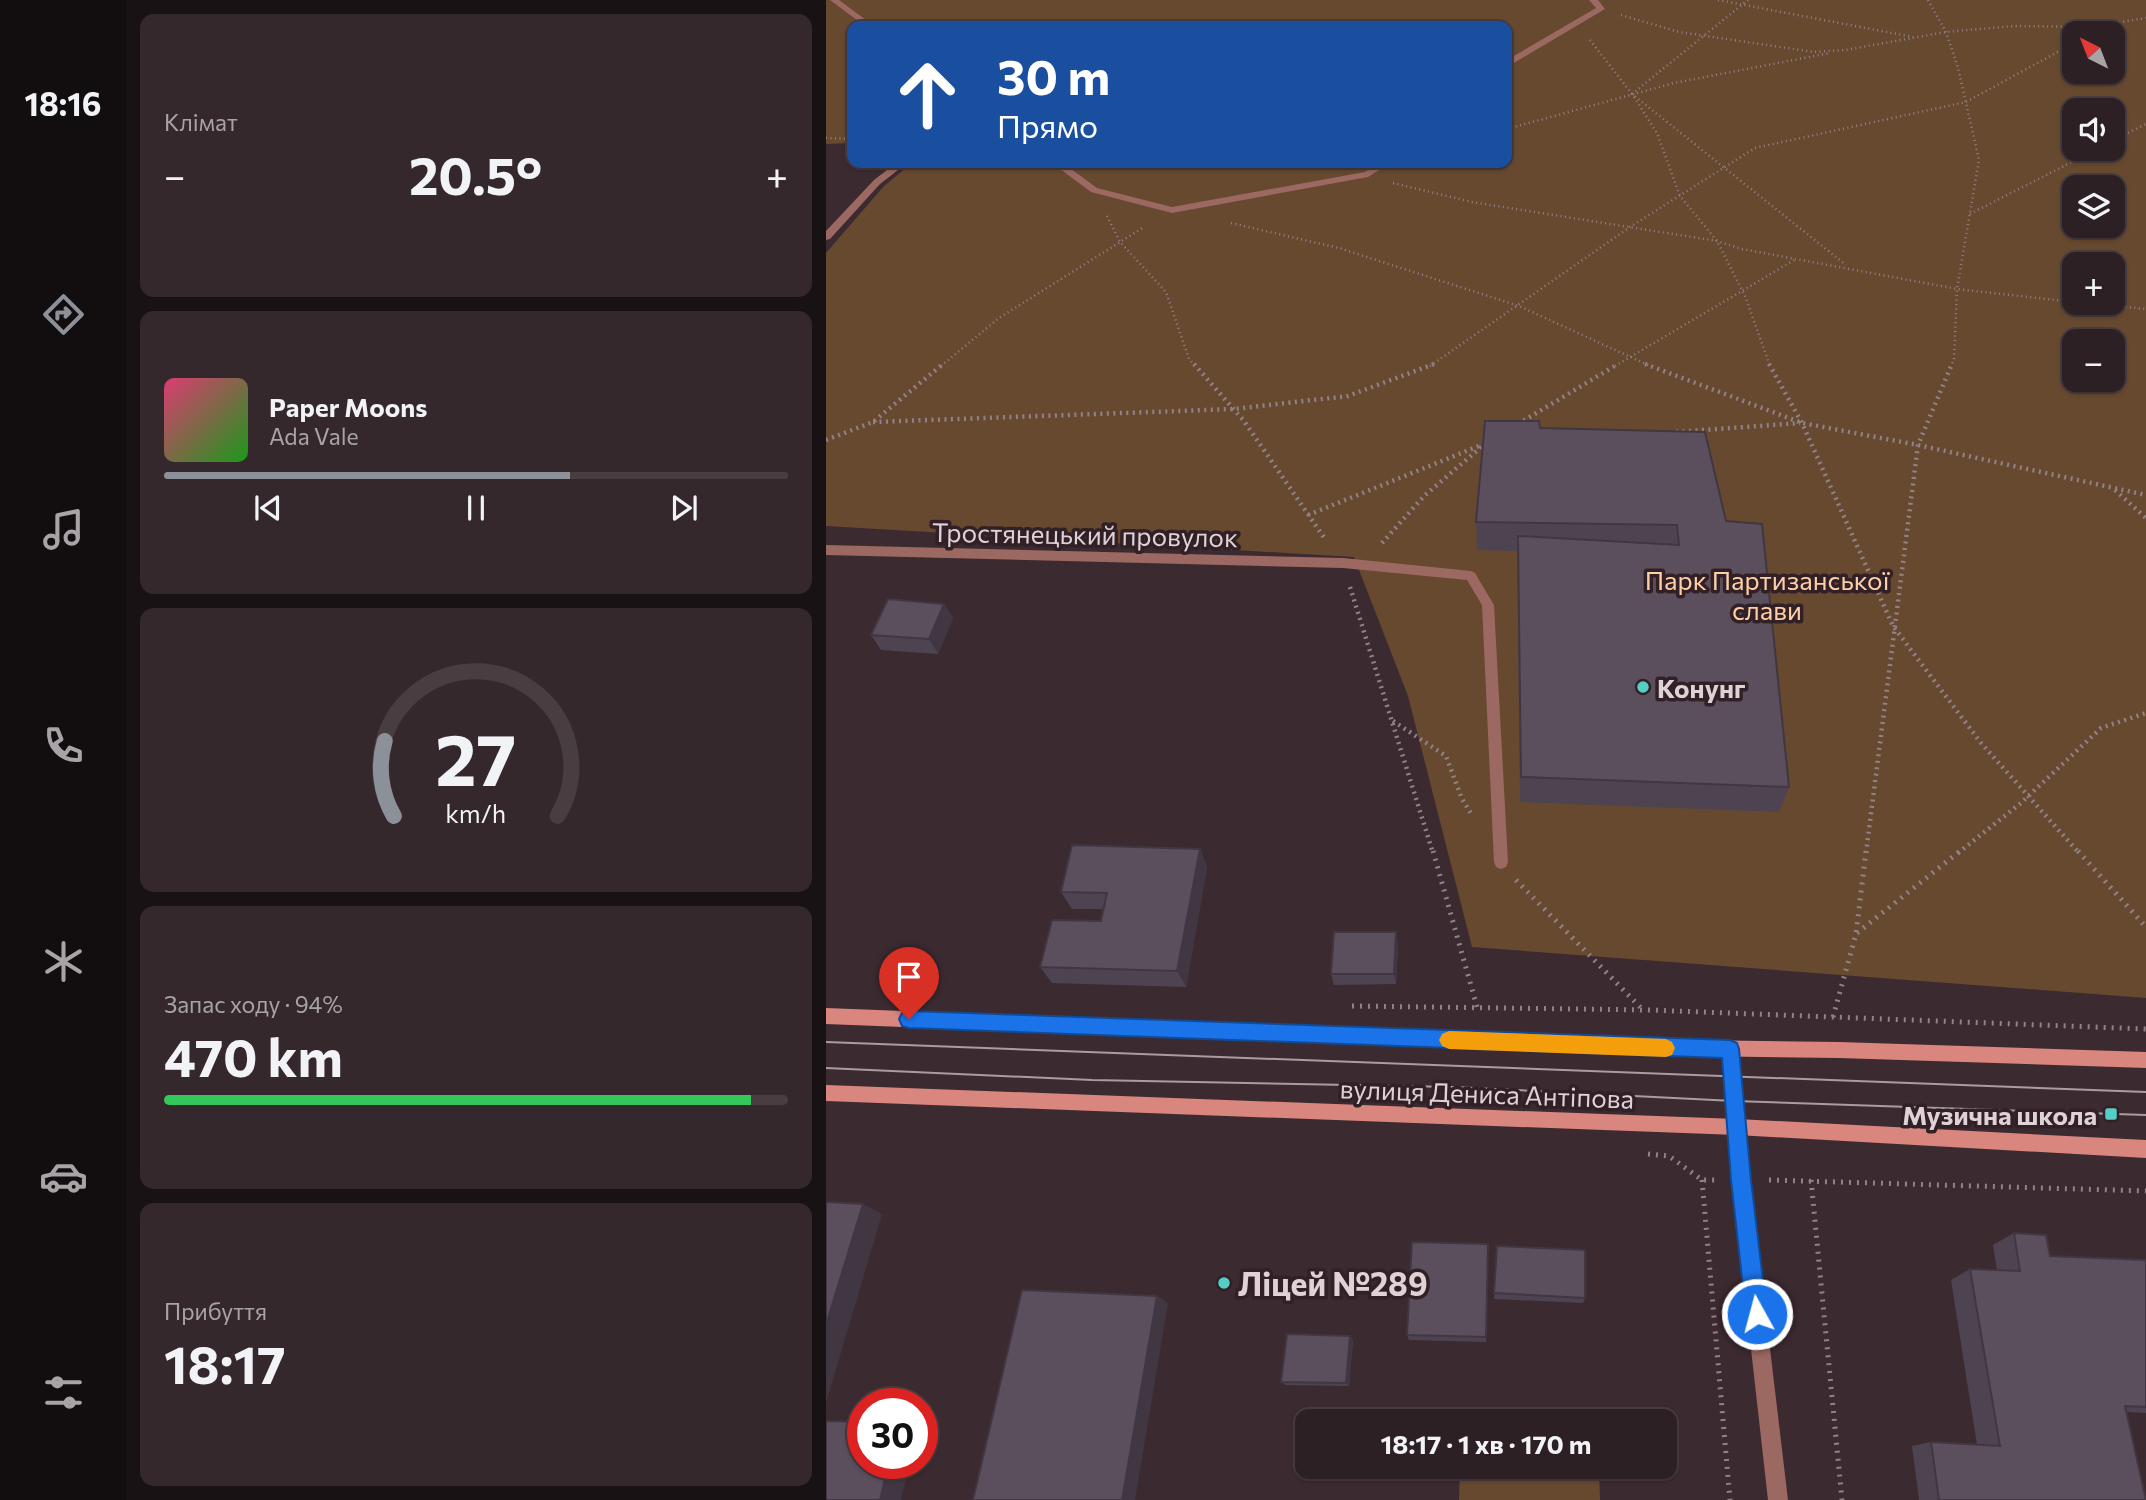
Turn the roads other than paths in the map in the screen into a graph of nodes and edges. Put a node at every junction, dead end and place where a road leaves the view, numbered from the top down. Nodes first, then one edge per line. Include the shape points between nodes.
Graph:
1 (834, 0) edge
2 (1593, 0) edge
3 (863, 21) edge
4 (1512, 61) edge
5 (896, 168) edge
6 (1064, 168) edge
7 (1377, 168) edge
8 (826, 237) edge
9 (826, 550) edge
10 (1501, 862) dead end
11 (826, 1016) edge
12 (1730, 1049) junction
13 (2146, 1060) edge
14 (826, 1093) edge
15 (1737, 1127) junction
16 (2146, 1149) edge
17 (1778, 1500) edge

1 - 3 street
2 - 4 street via 1601,9
5 - 8 street
6 - 7 street via 1094,190 1172,210 1368,174
9 - 10 street, Тростянецький провулок via 1343,563 1471,576 1488,605
11 - 12 street, вулиця Дениса Антіпова
12 - 13 street, вулиця Дениса Антіпова
12 - 15 street
14 - 15 street, вулиця Дениса Антіпова
15 - 16 street, вулиця Дениса Антіпова
15 - 17 street

